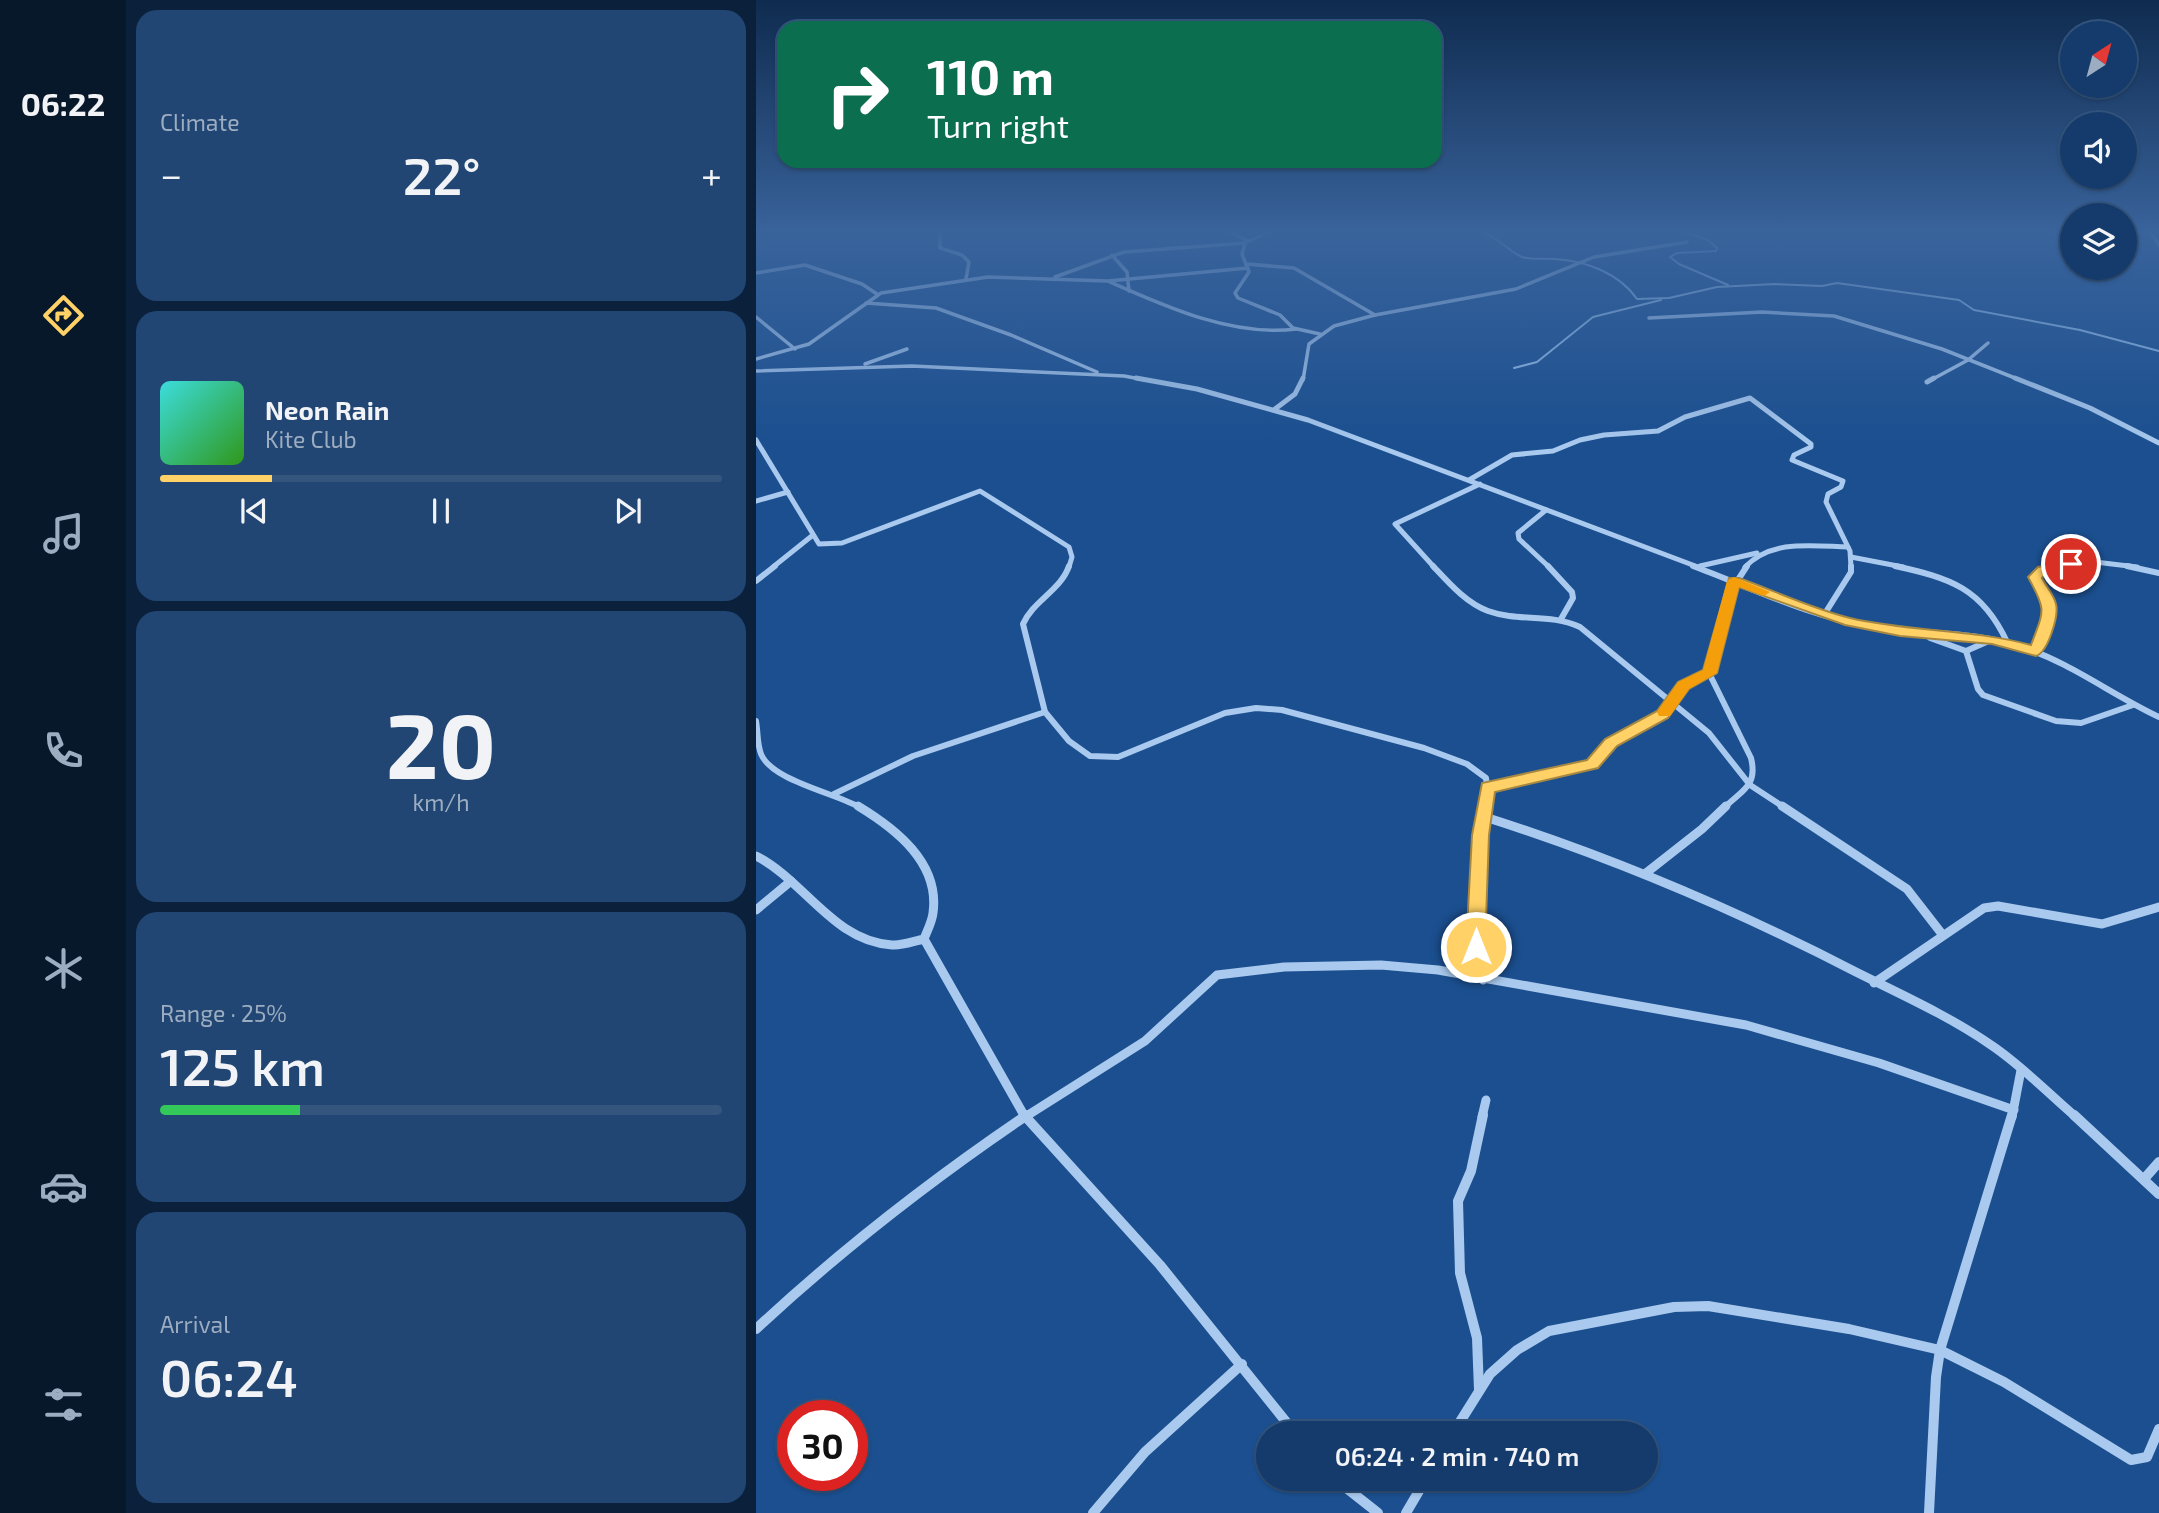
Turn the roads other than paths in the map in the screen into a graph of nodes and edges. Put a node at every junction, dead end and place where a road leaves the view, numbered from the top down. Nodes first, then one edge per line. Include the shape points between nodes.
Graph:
1 (865, 303) edge
2 (874, 304) edge
3 (1165, 304) edge
4 (1253, 304) edge
5 (1355, 304) edge
6 (1437, 304) edge
7 (1375, 315) junction
8 (756, 317) edge
9 (1649, 318) dead end
10 (1296, 329) junction
11 (1320, 334) junction
12 (1988, 343) dead end
13 (796, 349) junction
14 (907, 349) dead end
15 (756, 359) edge
16 (1968, 360) junction
17 (857, 366) junction
18 (756, 371) edge
19 (1104, 374) junction
20 (1927, 382) dead end
21 (1275, 409) junction
22 (756, 440) edge
23 (2159, 443) edge
24 (1469, 480) junction
25 (1480, 484) junction
26 (788, 492) junction
27 (756, 501) edge
28 (1546, 510) junction
29 (813, 535) junction
30 (1848, 547) junction
31 (1760, 552) junction
32 (1851, 558) junction
33 (1697, 566) junction
34 (2159, 573) edge
35 (756, 581) edge
36 (1734, 581) junction
37 (1824, 615) junction
38 (1560, 619) junction
39 (1920, 634) junction
40 (1992, 639) junction
41 (2007, 642) junction
42 (1966, 651) junction
43 (2036, 651) junction
44 (1709, 673) junction
45 (1672, 703) junction
46 (2133, 705) junction
47 (1045, 712) junction
48 (2159, 717) edge
49 (756, 721) edge
50 (1750, 785) junction
51 (1488, 788) junction
52 (834, 794) junction
53 (1485, 817) junction
54 (756, 856) edge
55 (1646, 873) junction
56 (791, 881) junction
57 (2159, 906) edge
58 (756, 910) edge
59 (1942, 934) junction
60 (924, 939) junction
61 (1483, 980) junction
62 (1874, 983) junction
63 (2021, 1070) junction
64 (1486, 1100) dead end
65 (2014, 1111) junction
66 (1024, 1116) junction
67 (2159, 1162) edge
68 (2144, 1180) junction
69 (2159, 1194) edge
70 (756, 1329) edge
71 (1940, 1350) junction
72 (1242, 1364) junction
73 (1479, 1390) junction
74 (1286, 1421) edge
75 (1460, 1421) edge
76 (2159, 1429) edge
77 (1349, 1491) edge
78 (1419, 1491) edge
79 (1372, 1511) edge
80 (1093, 1513) edge
81 (1406, 1513) edge
82 (1929, 1513) edge

1 - 13 street via 822,336
2 - 19 street via 936,308
3 - 10 street via 1268,332
4 - 10 street via 1280,314
5 - 7 street
6 - 7 street
7 - 11 street
8 - 13 street
9 - 16 street via 1820,314 1929,344
10 - 11 street
11 - 21 street via 1307,349 1303,380 1295,394
12 - 16 street
13 - 15 street
14 - 17 street
16 - 20 street
16 - 23 street via 2090,408
17 - 18 street
17 - 19 street
19 - 21 street via 1166,382
21 - 24 street
22 - 26 street
24 - 25 street
24 - 30 street via 1512,455 1553,451 1604,436 1658,431 1710,408 1750,398 1811,444 1792,460 1843,481 1826,502
25 - 28 street
25 - 38 street via 1395,524 1482,609
26 - 27 street
26 - 29 street
28 - 33 street
28 - 38 street via 1518,533 1572,592
29 - 35 street
29 - 47 street via 819,544 842,543 980,491 1063,541 1072,557 1067,572 1023,624
30 - 31 street via 1774,547
30 - 32 street
31 - 33 street
31 - 36 street
32 - 37 street via 1851,572
32 - 41 street via 1918,572 1970,592 1986,606
33 - 36 street
34 - 43 street via 2114,562 2042,570 2036,583 2050,613
36 - 37 street
36 - 44 street
37 - 39 street
38 - 45 street via 1580,627
39 - 40 street
39 - 42 street
40 - 41 street
40 - 42 street
41 - 43 street
42 - 46 street via 1983,695 2056,721 2081,723
43 - 46 street
44 - 45 street via 1683,685
44 - 50 street via 1751,758 1755,773
45 - 50 street via 1724,749
45 - 51 street via 1662,714 1611,743 1592,764
46 - 48 street
47 - 51 street via 1069,741 1090,756 1102,758 1118,757 1225,713 1282,710 1457,760 1486,778
47 - 52 street via 922,752
49 - 52 street via 764,760 798,782
50 - 55 street
50 - 59 street via 1907,889
51 - 53 street
52 - 60 street via 912,846 925,866 935,917
53 - 55 street
53 - 61 street via 1475,921
54 - 56 street
55 - 62 street via 1773,929
56 - 58 street
56 - 60 street via 819,909 860,937 894,945
57 - 59 street via 2144,908 2117,923 2102,924 1984,908
59 - 62 street
60 - 66 street
61 - 65 street via 1746,1025 1879,1063
61 - 66 street via 1373,964 1222,974 1201,987 1145,1041
62 - 63 street via 1977,1035
63 - 65 street
63 - 68 street
64 - 73 street via 1471,1171 1458,1201 1461,1273 1477,1338
65 - 71 street
66 - 70 street via 844,1251
66 - 72 street via 1160,1265
67 - 68 street
68 - 69 street
71 - 73 street via 1849,1329 1708,1306 1674,1307 1549,1331 1517,1350
71 - 76 street via 2004,1382 2131,1460 2147,1457
71 - 82 street
72 - 74 street
72 - 80 street via 1161,1434
73 - 75 street
77 - 79 street
78 - 81 street

